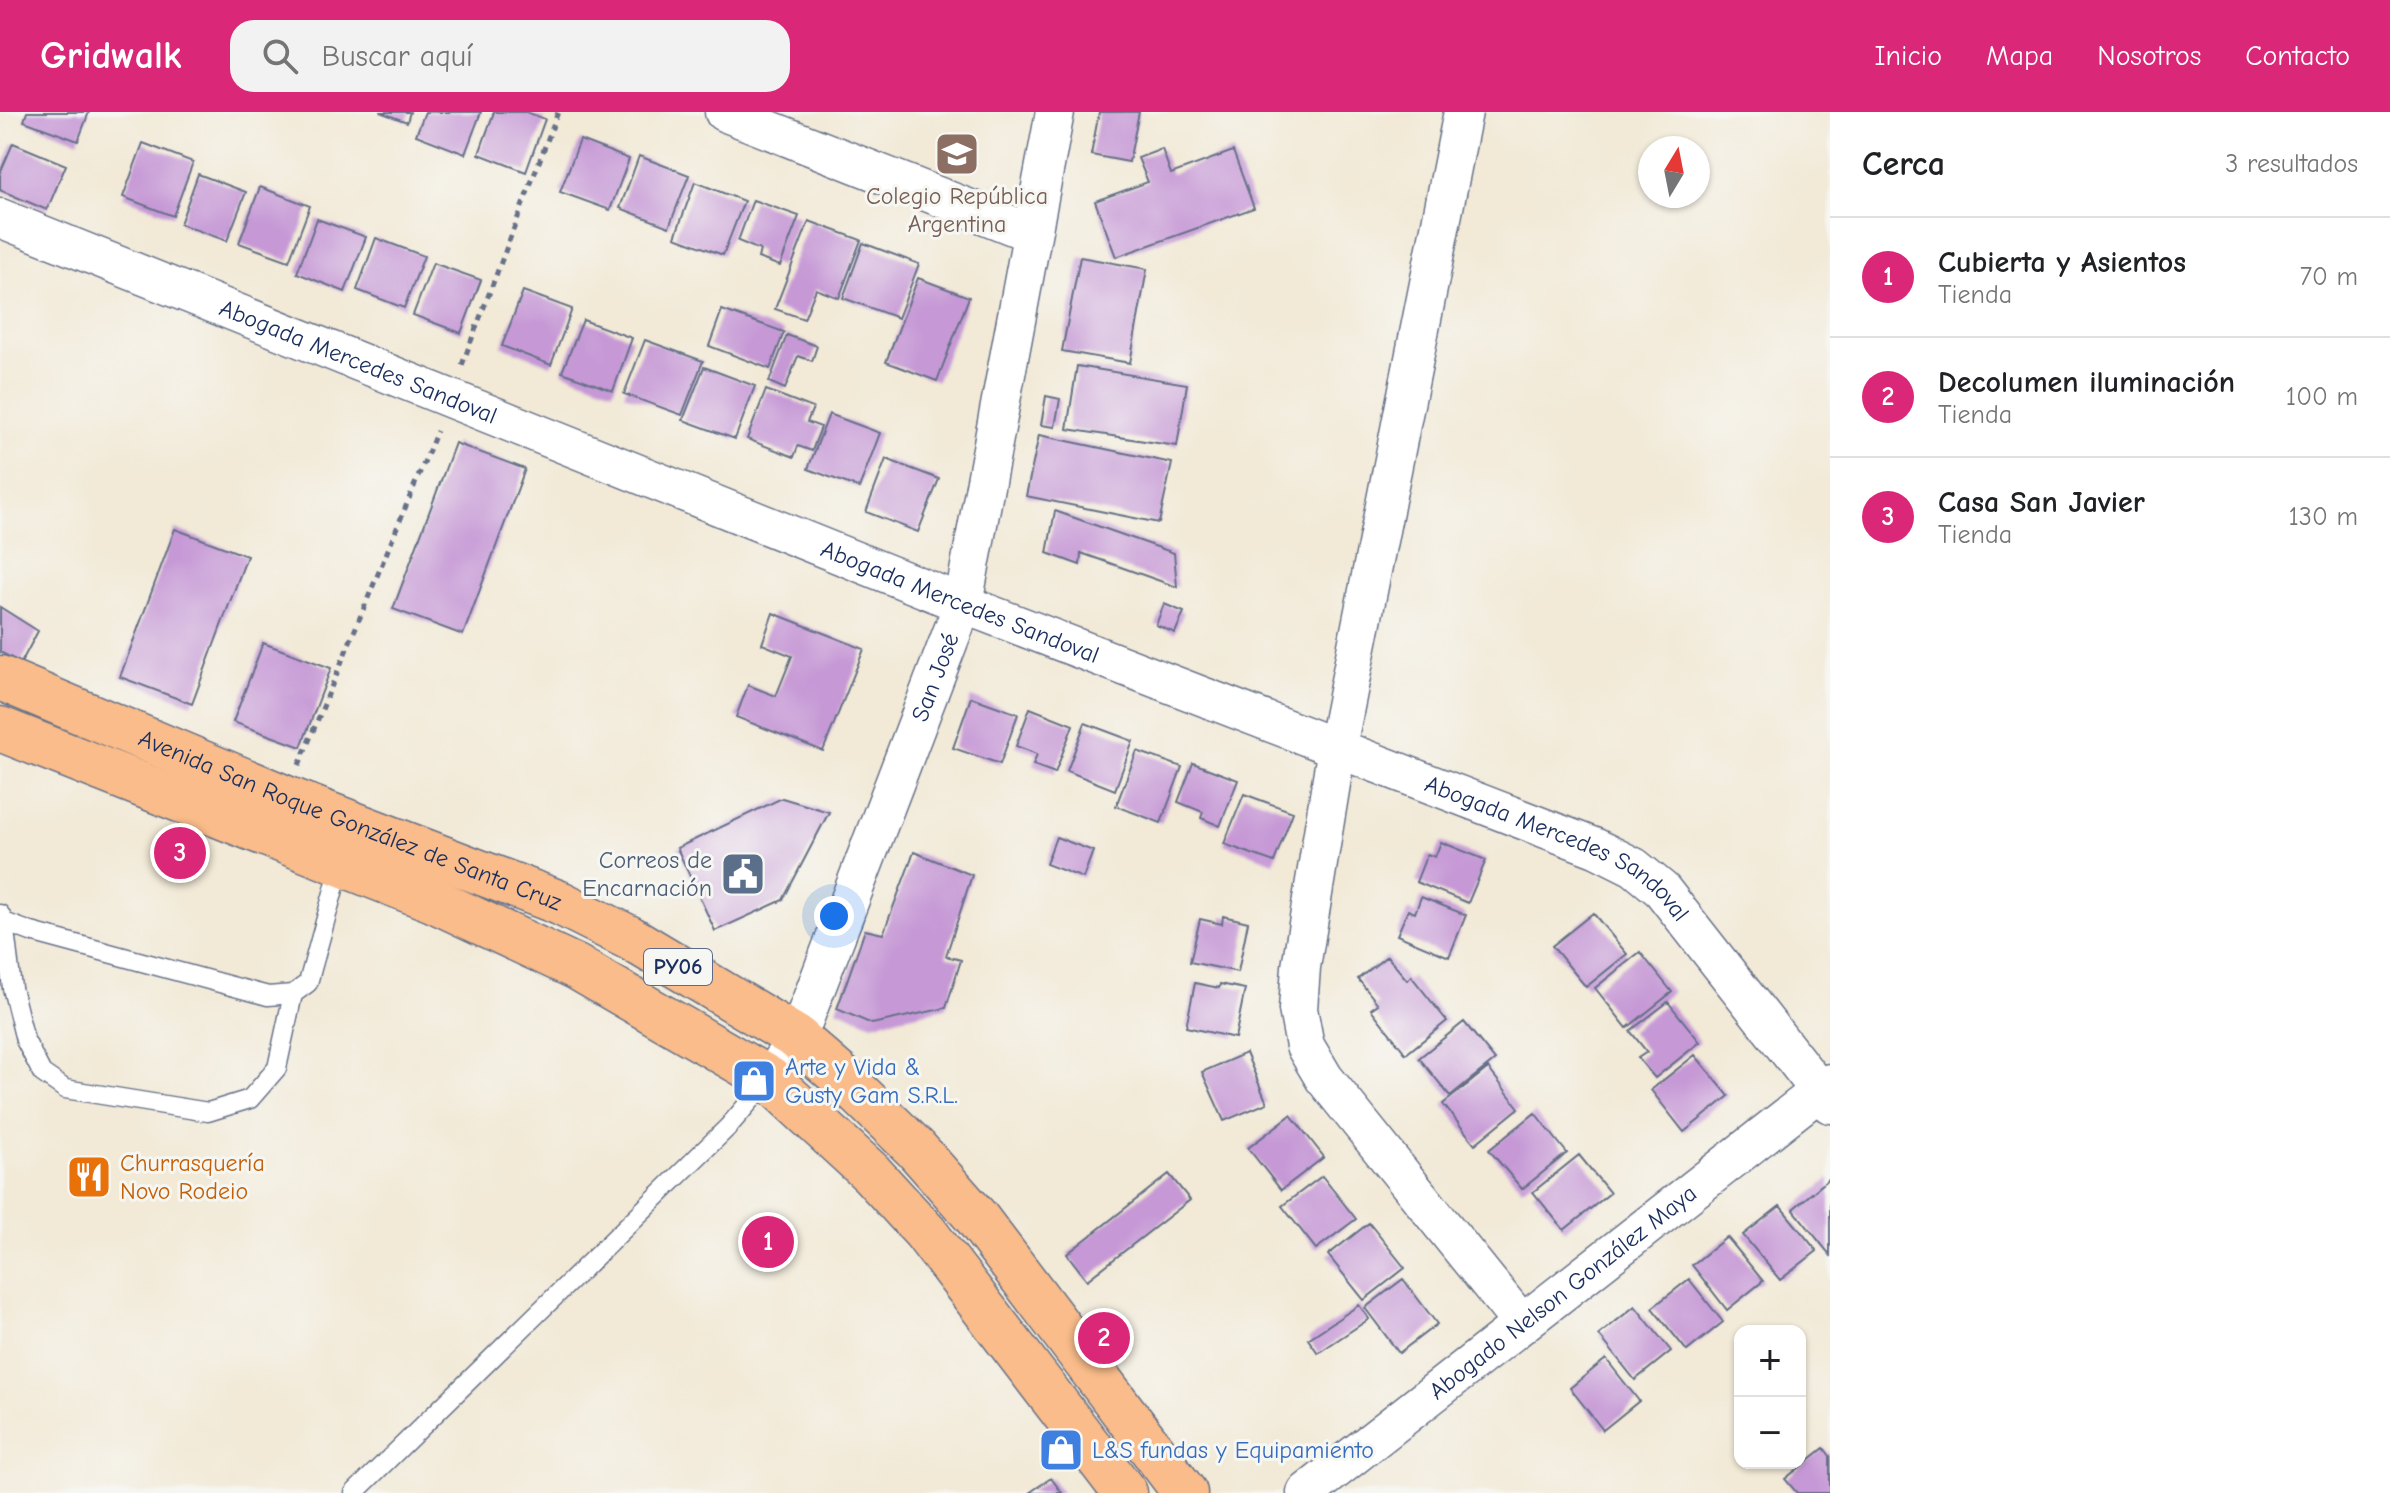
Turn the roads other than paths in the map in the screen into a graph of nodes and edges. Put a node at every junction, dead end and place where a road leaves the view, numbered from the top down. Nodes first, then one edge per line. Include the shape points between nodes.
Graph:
1 (724, 112) edge
2 (1055, 112) edge
3 (1463, 112) edge
4 (0, 218) edge
5 (1031, 233) junction
6 (963, 604) junction
7 (0, 678) edge
8 (0, 729) edge
9 (1337, 747) junction
10 (341, 864) junction
11 (2, 918) edge
12 (293, 994) junction
13 (797, 1038) junction
14 (769, 1079) junction
15 (1827, 1092) edge
16 (1522, 1324) junction
17 (354, 1493) edge
18 (1125, 1493) edge
19 (1185, 1493) edge
20 (1306, 1493) edge

1 - 5 street
2 - 5 street, San José
3 - 9 street
4 - 6 street, Abogada Mercedes Sandoval
5 - 6 street, San José
6 - 9 street, Abogada Mercedes Sandoval
6 - 13 street, San José
7 - 13 highway, Avenida San Roque González de Santa Cruz / PY06 via 286,798 560,903 630,938
8 - 10 highway, Avenida San Roque González de Santa Cruz / PY06
9 - 15 street, Abogada Mercedes Sandoval via 1634,867 1662,890
9 - 16 street via 1301,967 1298,1009 1305,1046 1324,1078
10 - 12 lane via 308,983
10 - 14 highway, Avenida San Roque González de Santa Cruz / PY06 via 576,967
11 - 12 lane via 31,932 268,996
11 - 12 lane via 25,1040 42,1073 65,1089 208,1112 250,1099 277,1068
13 - 14 street, San José
13 - 19 highway, Avenida San Roque González de Santa Cruz / PY06 via 916,1149 976,1217
14 - 17 lane via 728,1127
14 - 18 highway, Avenida San Roque González de Santa Cruz / PY06 via 871,1173 925,1232
15 - 16 street, Abogado Nelson González Maya
16 - 20 street, Abogado Nelson González Maya

